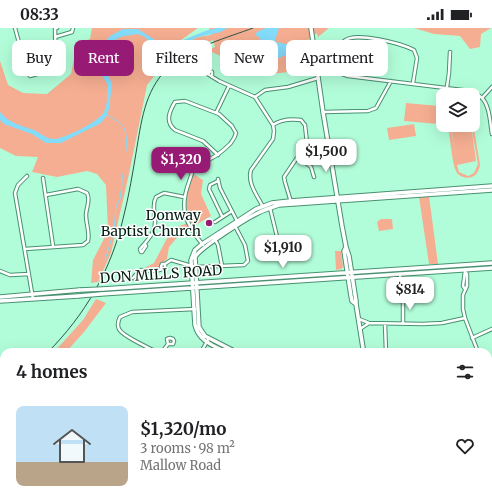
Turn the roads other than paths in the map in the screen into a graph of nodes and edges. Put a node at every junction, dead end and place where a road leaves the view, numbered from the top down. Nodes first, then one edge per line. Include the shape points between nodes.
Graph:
1 (15, 28) edge
2 (56, 28) edge
3 (73, 28) edge
4 (311, 28) edge
5 (55, 38) junction
6 (450, 52) dead end
7 (212, 77) dead end
8 (318, 78) junction
9 (391, 81) junction
10 (413, 83) junction
11 (229, 86) junction
12 (492, 86) edge
13 (447, 87) junction
14 (255, 97) junction
15 (482, 98) junction
16 (323, 112) junction
17 (216, 113) junction
18 (273, 124) junction
19 (492, 134) edge
20 (218, 155) junction
21 (299, 157) junction
22 (166, 161) dead end
23 (193, 169) junction
24 (27, 176) dead end
25 (314, 177) dead end
26 (43, 178) dead end
27 (492, 186) edge
28 (485, 188) junction
29 (492, 190) edge
30 (46, 196) junction
31 (184, 197) junction
32 (338, 199) junction
33 (291, 202) junction
34 (263, 208) junction
35 (270, 208) junction
36 (232, 211) junction
37 (222, 216) junction
38 (215, 222) dead end
39 (235, 224) junction
40 (214, 239) junction
41 (145, 244) dead end
42 (53, 246) junction
43 (203, 246) junction
44 (25, 249) junction
45 (282, 253) dead end
46 (492, 263) edge
47 (465, 264) junction
48 (191, 265) junction
49 (222, 266) junction
50 (195, 267) junction
51 (492, 268) edge
52 (0, 271) edge
53 (466, 271) junction
54 (350, 272) junction
55 (29, 274) junction
56 (400, 274) junction
57 (133, 278) dead end
58 (350, 278) junction
59 (195, 284) junction
60 (195, 289) junction
61 (0, 297) edge
62 (33, 297) junction
63 (0, 301) edge
64 (196, 309) junction
65 (465, 318) junction
66 (358, 319) junction
67 (369, 323) junction
68 (385, 324) junction
69 (403, 324) junction
70 (360, 329) junction
71 (492, 329) edge
72 (472, 338) junction
73 (208, 340) junction
74 (168, 344) dead end
75 (149, 348) edge
76 (165, 348) edge
77 (203, 348) edge
78 (220, 348) edge
79 (227, 348) edge
80 (363, 348) edge
81 (386, 348) edge
82 (476, 348) edge

1 - 5 street via 30,76 55,68
2 - 5 street
3 - 5 street via 72,32
4 - 8 main road
6 - 13 street
7 - 11 street
8 - 14 street via 288,87 265,90
8 - 16 main road
9 - 10 street
9 - 10 street via 342,74 339,68 342,44 345,40 374,39 414,50 417,58
9 - 16 street via 376,108 368,111
10 - 13 street
11 - 14 street
11 - 17 street
12 - 15 street
13 - 15 street via 470,91
14 - 18 street
15 - 19 street via 487,108
16 - 32 main road
17 - 20 street via 230,124 236,135
17 - 20 street via 182,101 175,102 168,117 173,128 203,141
18 - 21 street via 292,120 303,122 308,139
18 - 34 street via 273,139 249,176
20 - 23 street
21 - 25 street via 311,168
21 - 33 street via 284,177
22 - 23 street
23 - 31 street
24 - 44 street via 18,185 15,193
26 - 30 street
27 - 28 main road
28 - 29 main road
28 - 32 main road
30 - 42 street
30 - 42 street via 78,189 89,196 86,213 87,242 83,245
31 - 41 street via 164,193 156,197 153,203 155,226
31 - 43 street via 185,217
32 - 33 main road
32 - 54 main road
33 - 34 main road via 272,203
33 - 35 main road
34 - 35 main road
34 - 39 main road
35 - 45 street
36 - 37 street
36 - 37 street via 218,180 210,185 209,189
36 - 39 street
37 - 38 street
39 - 40 main road
39 - 49 street via 245,245 248,261 244,265
40 - 43 main road
40 - 49 street via 220,252
42 - 44 street
43 - 48 main road via 195,250
43 - 50 main road via 195,257
44 - 55 street
46 - 47 main road, DON MILLS ROAD
47 - 53 street
47 - 54 main road, DON MILLS ROAD
48 - 50 street
48 - 57 street via 174,260 168,261 156,271 141,270
48 - 59 main road
49 - 50 street
50 - 59 main road
51 - 53 main road, DON MILLS ROAD
52 - 55 street via 10,275
53 - 56 main road, DON MILLS ROAD
53 - 65 street via 467,286 463,301
54 - 58 main road
54 - 59 main road, DON MILLS ROAD
55 - 62 street
56 - 58 main road, DON MILLS ROAD
56 - 69 street
58 - 60 main road, DON MILLS ROAD
58 - 66 main road via 352,301 356,304
59 - 60 main road
59 - 62 main road, DON MILLS ROAD, bridge via 80,290
60 - 62 main road, DON MILLS ROAD, bridge
60 - 64 main road
61 - 62 main road, DON MILLS ROAD
62 - 63 main road, DON MILLS ROAD
64 - 73 main road via 199,327
64 - 75 street via 132,312 120,317 120,331
65 - 69 street via 440,323
65 - 72 street
66 - 67 street
66 - 70 main road
67 - 68 street
67 - 70 street
68 - 69 street
68 - 81 street
70 - 80 main road
71 - 72 street
72 - 82 street
73 - 77 street
73 - 78 main road
73 - 79 main road
74 - 76 street

